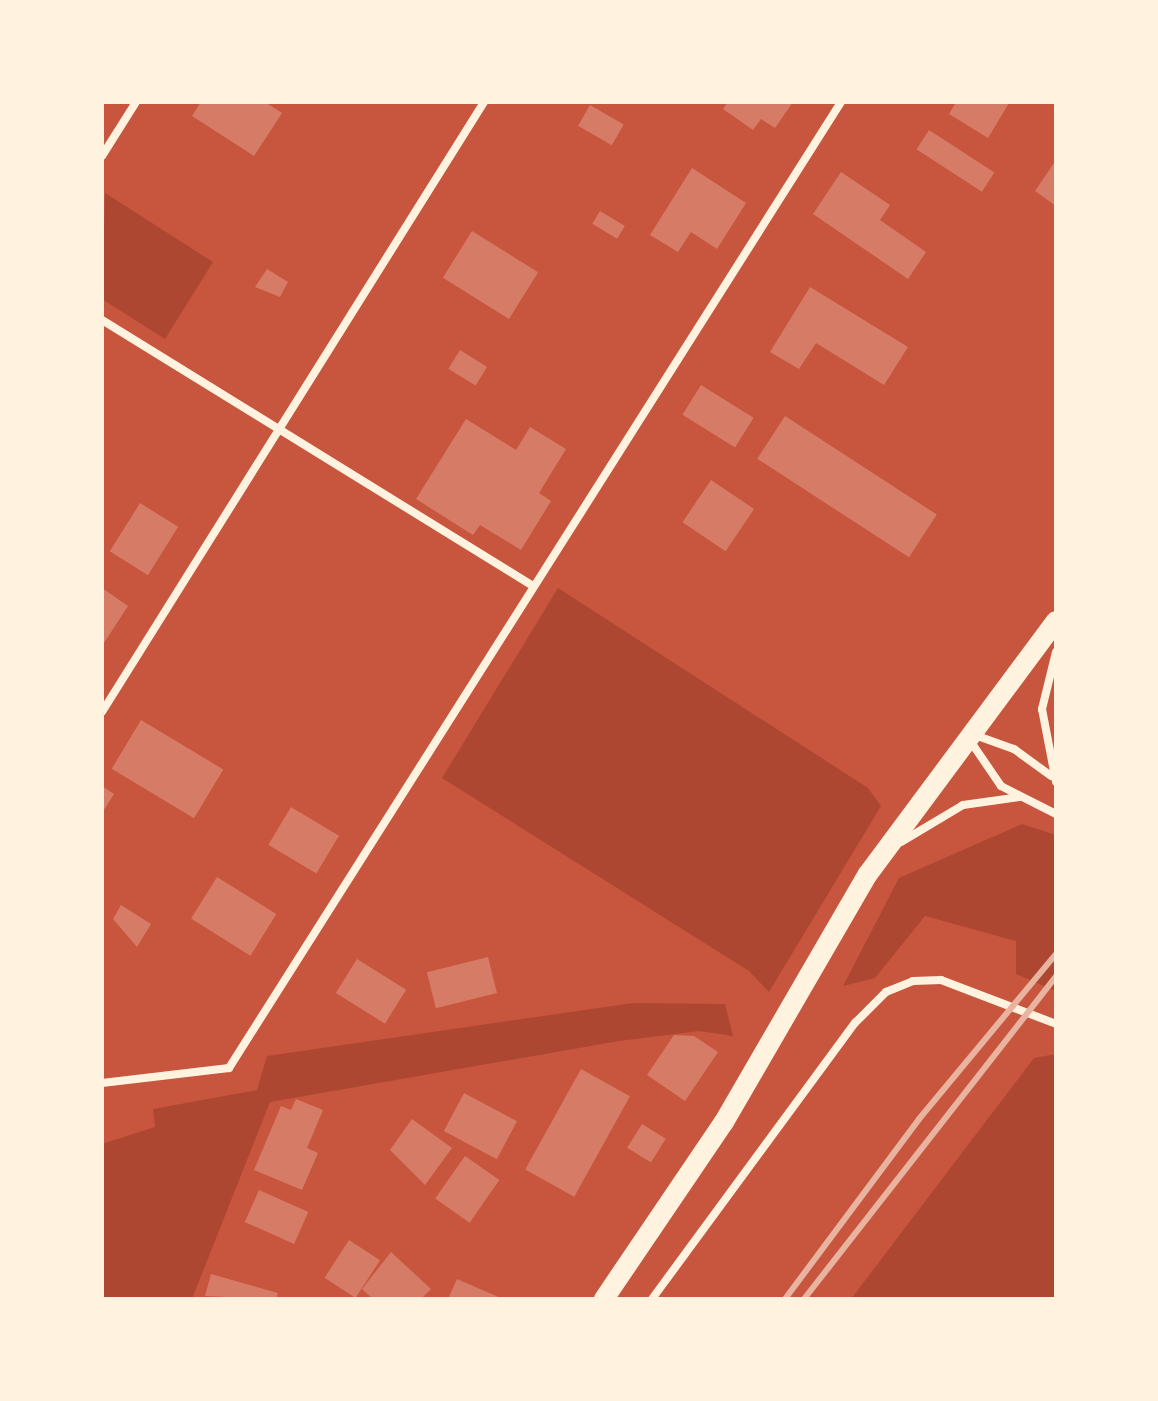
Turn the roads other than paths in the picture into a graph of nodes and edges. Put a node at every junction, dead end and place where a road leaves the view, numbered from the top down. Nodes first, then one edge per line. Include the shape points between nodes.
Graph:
1 (136, 102) edge
2 (484, 102) edge
3 (841, 102) edge
4 (102, 156) edge
5 (102, 320) edge
6 (279, 428) junction
7 (533, 586) junction
8 (1056, 621) edge
9 (1056, 652) edge
10 (102, 712) edge
11 (968, 733) junction
12 (1055, 780) edge
13 (1019, 797) junction
14 (1056, 814) edge
15 (880, 856) junction
16 (1056, 1024) edge
17 (102, 1083) edge
18 (604, 1299) edge
19 (652, 1299) edge

1 - 4 street
2 - 6 street
3 - 7 street
5 - 6 street
6 - 7 street
6 - 10 street
7 - 17 street via 229,1068
8 - 11 main road
9 - 12 street via 1042,709
11 - 12 street via 1014,749
11 - 13 street via 990,776
11 - 15 main road
13 - 14 street
13 - 15 street via 963,805
15 - 18 main road via 729,1114
16 - 19 street via 941,980 913,981 886,992 855,1023

